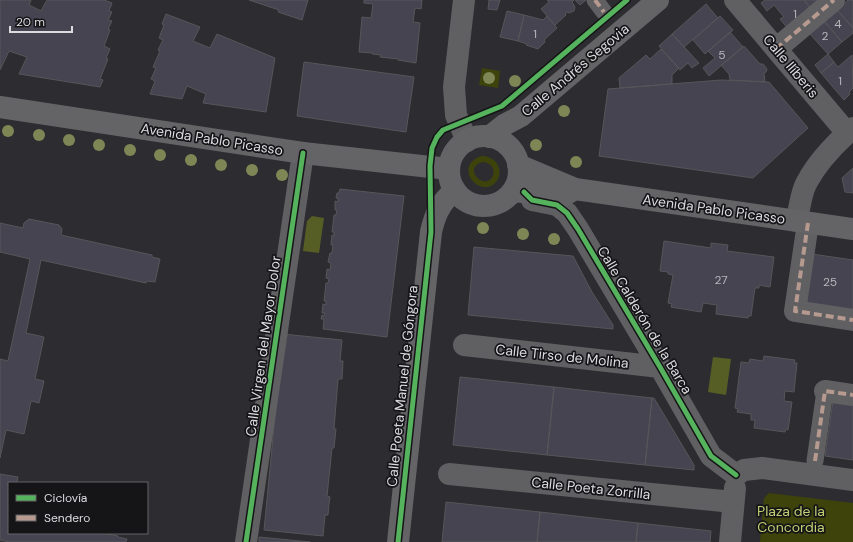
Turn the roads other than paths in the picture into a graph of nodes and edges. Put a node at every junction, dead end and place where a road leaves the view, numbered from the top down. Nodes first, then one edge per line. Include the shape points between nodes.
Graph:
1 (464, 0) edge
2 (658, 0) edge
3 (735, 0) edge
4 (834, 0) edge
5 (776, 49) junction
6 (0, 107) edge
7 (850, 130) edge
8 (489, 137) junction
9 (467, 141) junction
10 (303, 153) junction
11 (518, 165) junction
12 (449, 169) junction
13 (575, 189) junction
14 (455, 190) junction
15 (518, 191) junction
16 (802, 222) junction
17 (853, 229) edge
18 (853, 320) edge
19 (464, 345) dead end
20 (660, 367) junction
21 (825, 391) joint
22 (853, 395) edge
23 (816, 461) dead end
24 (449, 474) dead end
25 (736, 475) junction
26 (853, 480) edge
27 (733, 502) junction
28 (246, 542) edge
29 (398, 542) edge
30 (730, 542) edge

1 - 9 street via 454,87 456,115
2 - 8 main road, Calle Andrés Segovia via 521,116
3 - 5 street, Calle Ilíberis
4 - 5 street
5 - 7 street, Calle Ilíberis
6 - 10 main road, Avenida Pablo Picasso
7 - 16 street via 820,161 806,183 799,206
8 - 9 main road via 477,137
8 - 11 main road via 509,147
9 - 12 main road via 454,154
10 - 12 main road, Avenida Pablo Picasso
10 - 28 street, Calle Virgen del Mayor Dolor
11 - 13 main road, Avenida Pablo Picasso
11 - 15 main road
12 - 14 main road via 450,180
13 - 15 main road, Avenida Pablo Picasso via 563,196
13 - 16 main road, Avenida Pablo Picasso
14 - 15 main road via 461,198 478,206 502,201
14 - 29 main road, Calle Poeta Manuel de Góngora via 448,195 437,211 431,232
15 - 20 street, Calle Calderón de la Barca via 532,200 557,205 567,213
16 - 17 main road, Avenida Pablo Picasso
16 - 18 street via 795,311
19 - 20 street, Calle Tirso de Molina
20 - 25 street, Calle Calderón de la Barca via 711,456
21 - 22 street
21 - 23 street
24 - 27 street, Calle Poeta Zorrilla
25 - 26 street via 744,470 762,468
25 - 27 street
27 - 30 street

